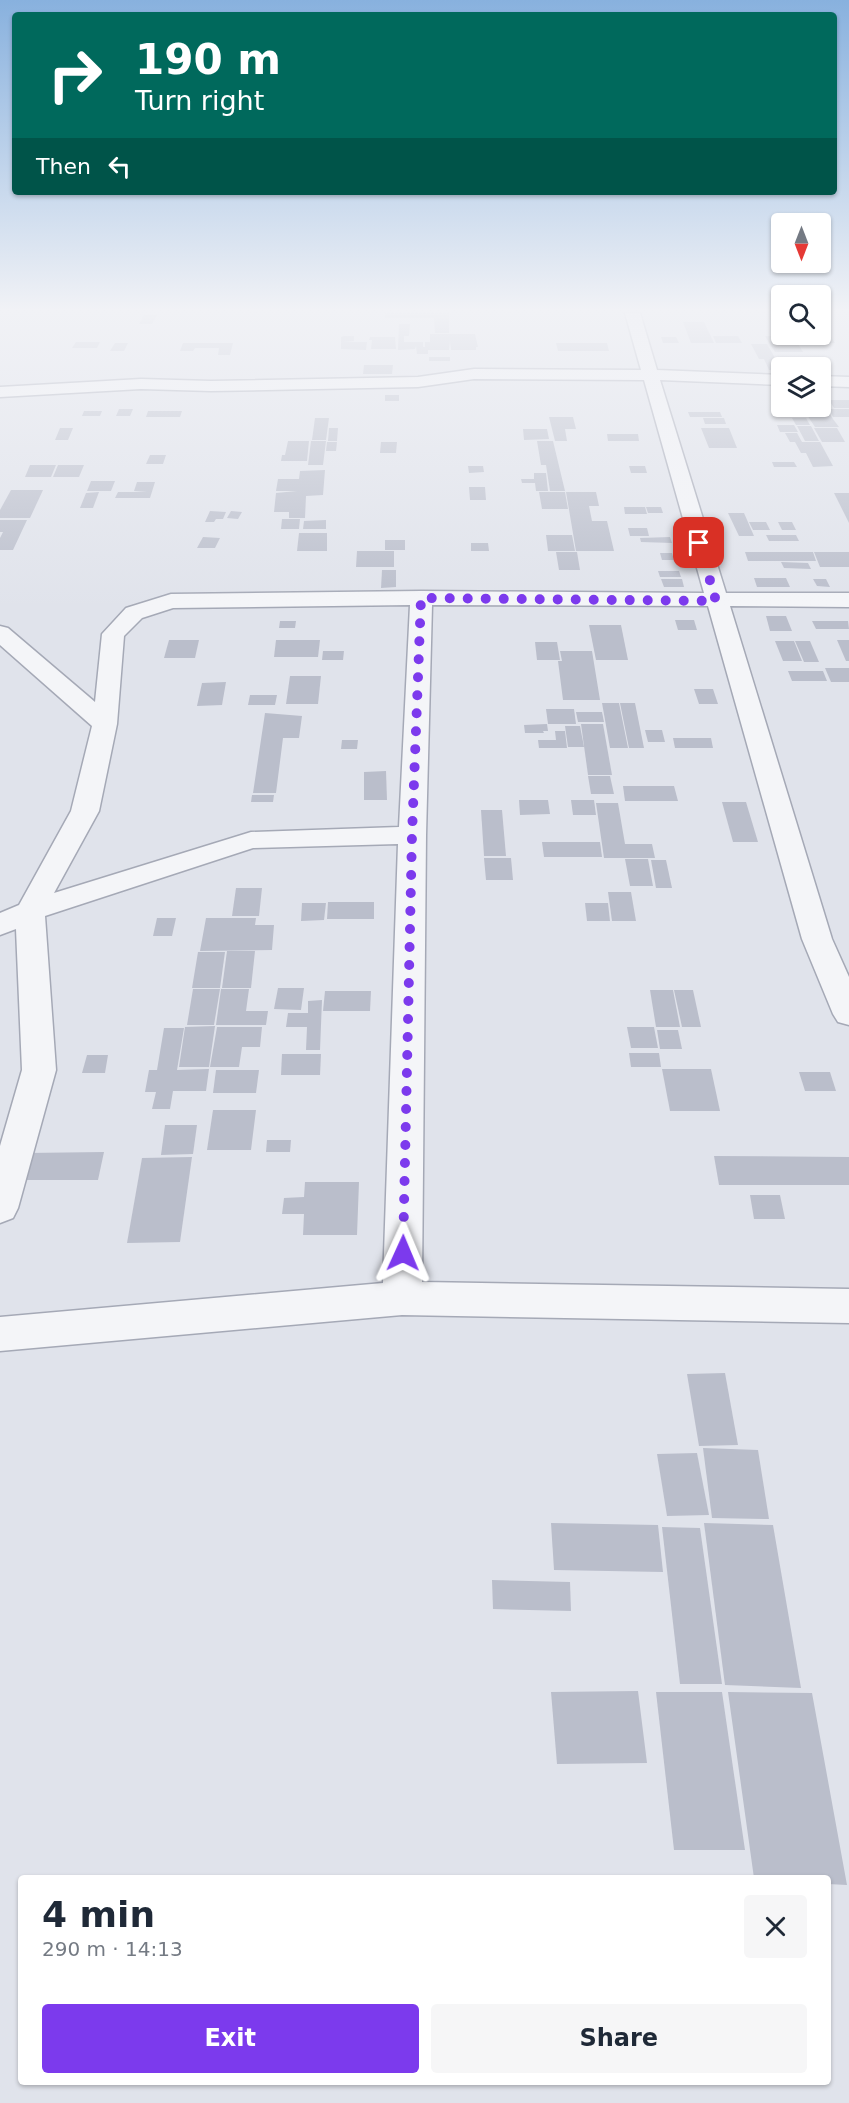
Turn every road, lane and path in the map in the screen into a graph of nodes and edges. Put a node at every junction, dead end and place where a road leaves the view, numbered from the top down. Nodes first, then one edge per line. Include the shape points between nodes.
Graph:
1 (662, 411) edge
2 (421, 598) junction
3 (849, 600) edge
4 (716, 601) junction
5 (0, 633) edge
6 (105, 724) junction
7 (412, 835) junction
8 (30, 911) junction
9 (0, 925) edge
10 (849, 1014) edge
11 (0, 1208) edge
12 (402, 1298) junction
13 (849, 1306) edge
14 (0, 1334) edge

1 - 4 street
2 - 4 street
2 - 6 street via 171,602 134,613 112,634
2 - 7 street
3 - 4 street
4 - 10 street via 817,939
5 - 6 street
6 - 8 street via 85,811
7 - 8 street via 251,840
7 - 12 street
8 - 9 street
8 - 11 street via 39,1070
12 - 13 street
12 - 14 street

